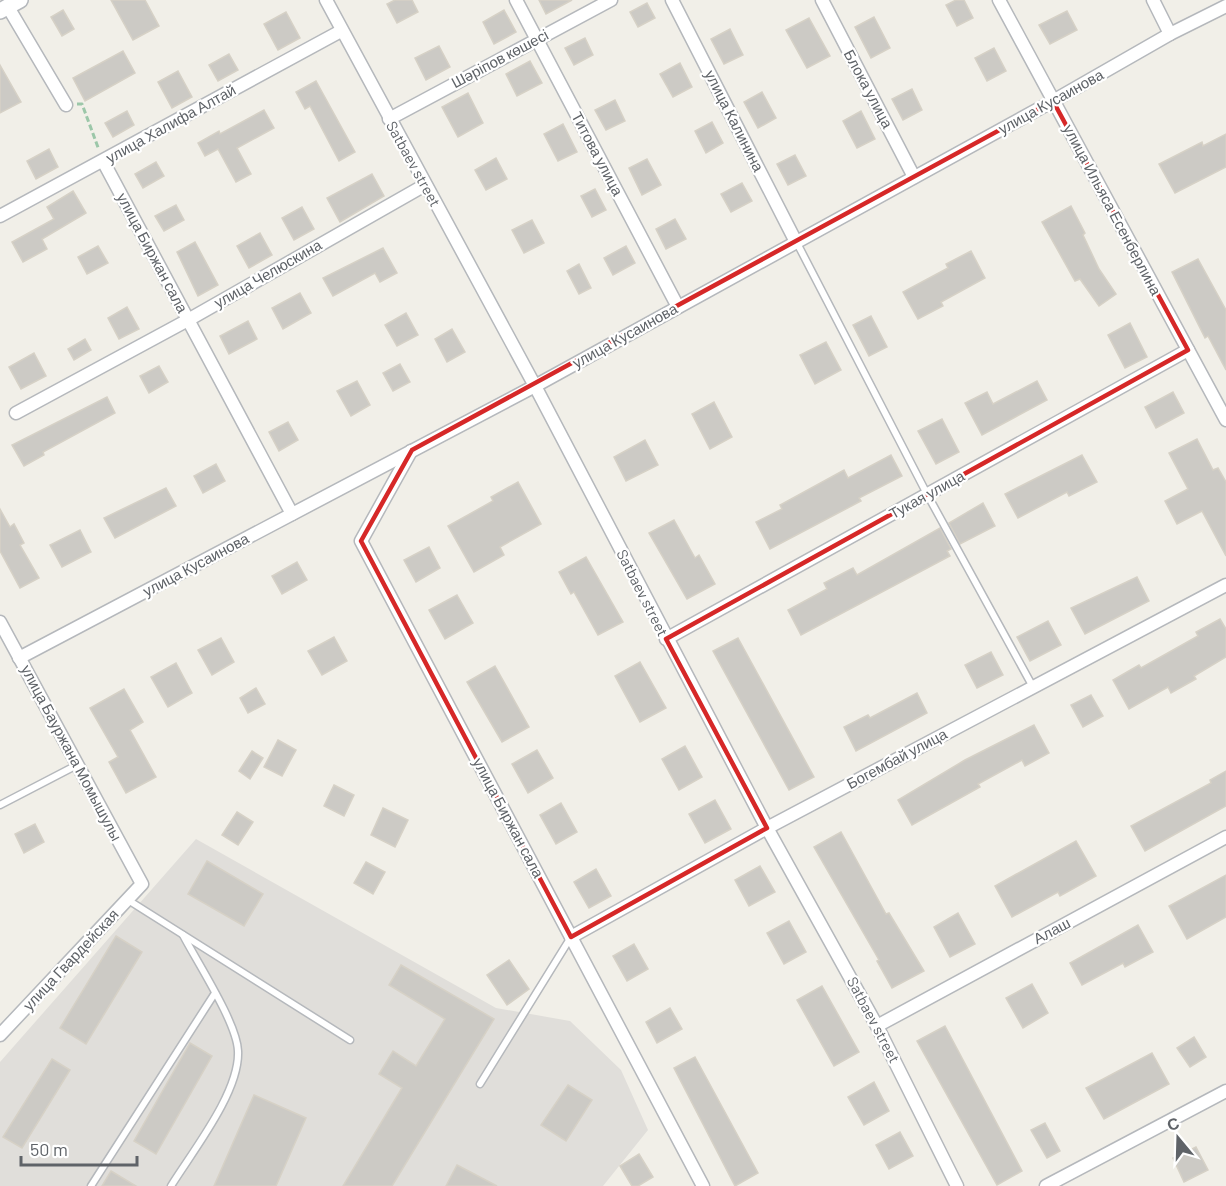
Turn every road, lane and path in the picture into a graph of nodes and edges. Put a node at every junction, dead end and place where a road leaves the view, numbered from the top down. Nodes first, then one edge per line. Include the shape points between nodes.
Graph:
1 (326, 0) edge
2 (516, 0) edge
3 (610, 0) edge
4 (672, 0) edge
5 (822, 0) edge
6 (999, 0) edge
7 (1153, 0) edge
8 (9, 6) edge
9 (1226, 6) edge
10 (341, 31) junction
11 (1170, 34) junction
12 (537, 39) junction
13 (1053, 101) junction
14 (66, 105) joint
15 (389, 119) junction
16 (104, 161) junction
17 (915, 177) junction
18 (425, 185) junction
19 (0, 216) edge
20 (796, 242) junction
21 (678, 307) junction
22 (188, 320) junction
23 (1188, 350) junction
24 (535, 386) junction
25 (16, 413) dead end
26 (1226, 420) edge
27 (412, 450) junction
28 (927, 494) junction
29 (292, 514) junction
30 (1226, 585) edge
31 (0, 622) edge
32 (666, 639) junction
33 (19, 658) junction
34 (1033, 687) junction
35 (77, 765) junction
36 (0, 805) edge
37 (767, 828) junction
38 (1226, 837) edge
39 (142, 884) joint
40 (127, 900) junction
41 (183, 935) junction
42 (571, 937) junction
43 (215, 993) junction
44 (877, 1026) junction
45 (0, 1035) edge
46 (350, 1040) dead end
47 (480, 1084) dead end
48 (1226, 1091) edge
49 (91, 1186) edge
50 (171, 1186) edge
51 (703, 1186) edge
52 (957, 1186) edge
53 (1046, 1186) edge

1 - 10 street, Satbaev street
2 - 12 street, Титова улица
3 - 12 street, Шәріпов көшесі
4 - 20 street, улица Калинина
5 - 17 street, Блока улица
6 - 13 street, улица Ильяса Есенберлина
7 - 11 street
8 - 14 street
9 - 11 street, улица Кусаинова
10 - 15 street, Satbaev street
10 - 16 street, улица Халифа Алтай
11 - 13 street, улица Кусаинова
12 - 15 street, Шәріпов көшесі
12 - 21 street, Титова улица
13 - 17 street, улица Кусаинова
13 - 23 street, улица Ильяса Есенберлина
14 - 16 path via 82,104
15 - 18 street, Satbaev street
16 - 19 street, улица Халифа Алтай
16 - 22 street, улица Биржан сала
17 - 20 street, улица Кусаинова
18 - 22 street, улица Челюскина
18 - 24 street, Satbaev street
20 - 21 street, улица Кусаинова
20 - 28 lane
21 - 24 street, улица Кусаинова
22 - 25 street, улица Челюскина
22 - 29 street, улица Биржан сала
23 - 26 street, улица Ильяса Есенберлина
23 - 28 street, Тукая улица
24 - 27 street, улица Кусаинова
24 - 32 street, Satbaev street
27 - 29 street, улица Кусаинова
27 - 42 street, улица Биржан сала via 361,541
28 - 32 street, Тукая улица
28 - 34 lane
29 - 33 street, улица Кусаинова
30 - 34 street, Богембай улица
31 - 33 street, улица Бауржана Момышулы
32 - 37 street, Satbaev street
33 - 35 street, улица Бауржана Момышулы
34 - 37 street, Богембай улица
35 - 36 lane
35 - 39 street, улица Бауржана Момышулы
37 - 42 street, Богембай улица
37 - 44 street, Satbaev street
38 - 44 street, Алаш
39 - 40 street, улица Гвардейская
40 - 41 lane
40 - 45 street, улица Гвардейская
41 - 43 lane
41 - 46 lane
42 - 47 lane
42 - 51 street, улица Биржан сала
43 - 49 lane
43 - 50 lane via 238,1050 236,1068 225,1097
44 - 52 street, Satbaev street
48 - 53 street

